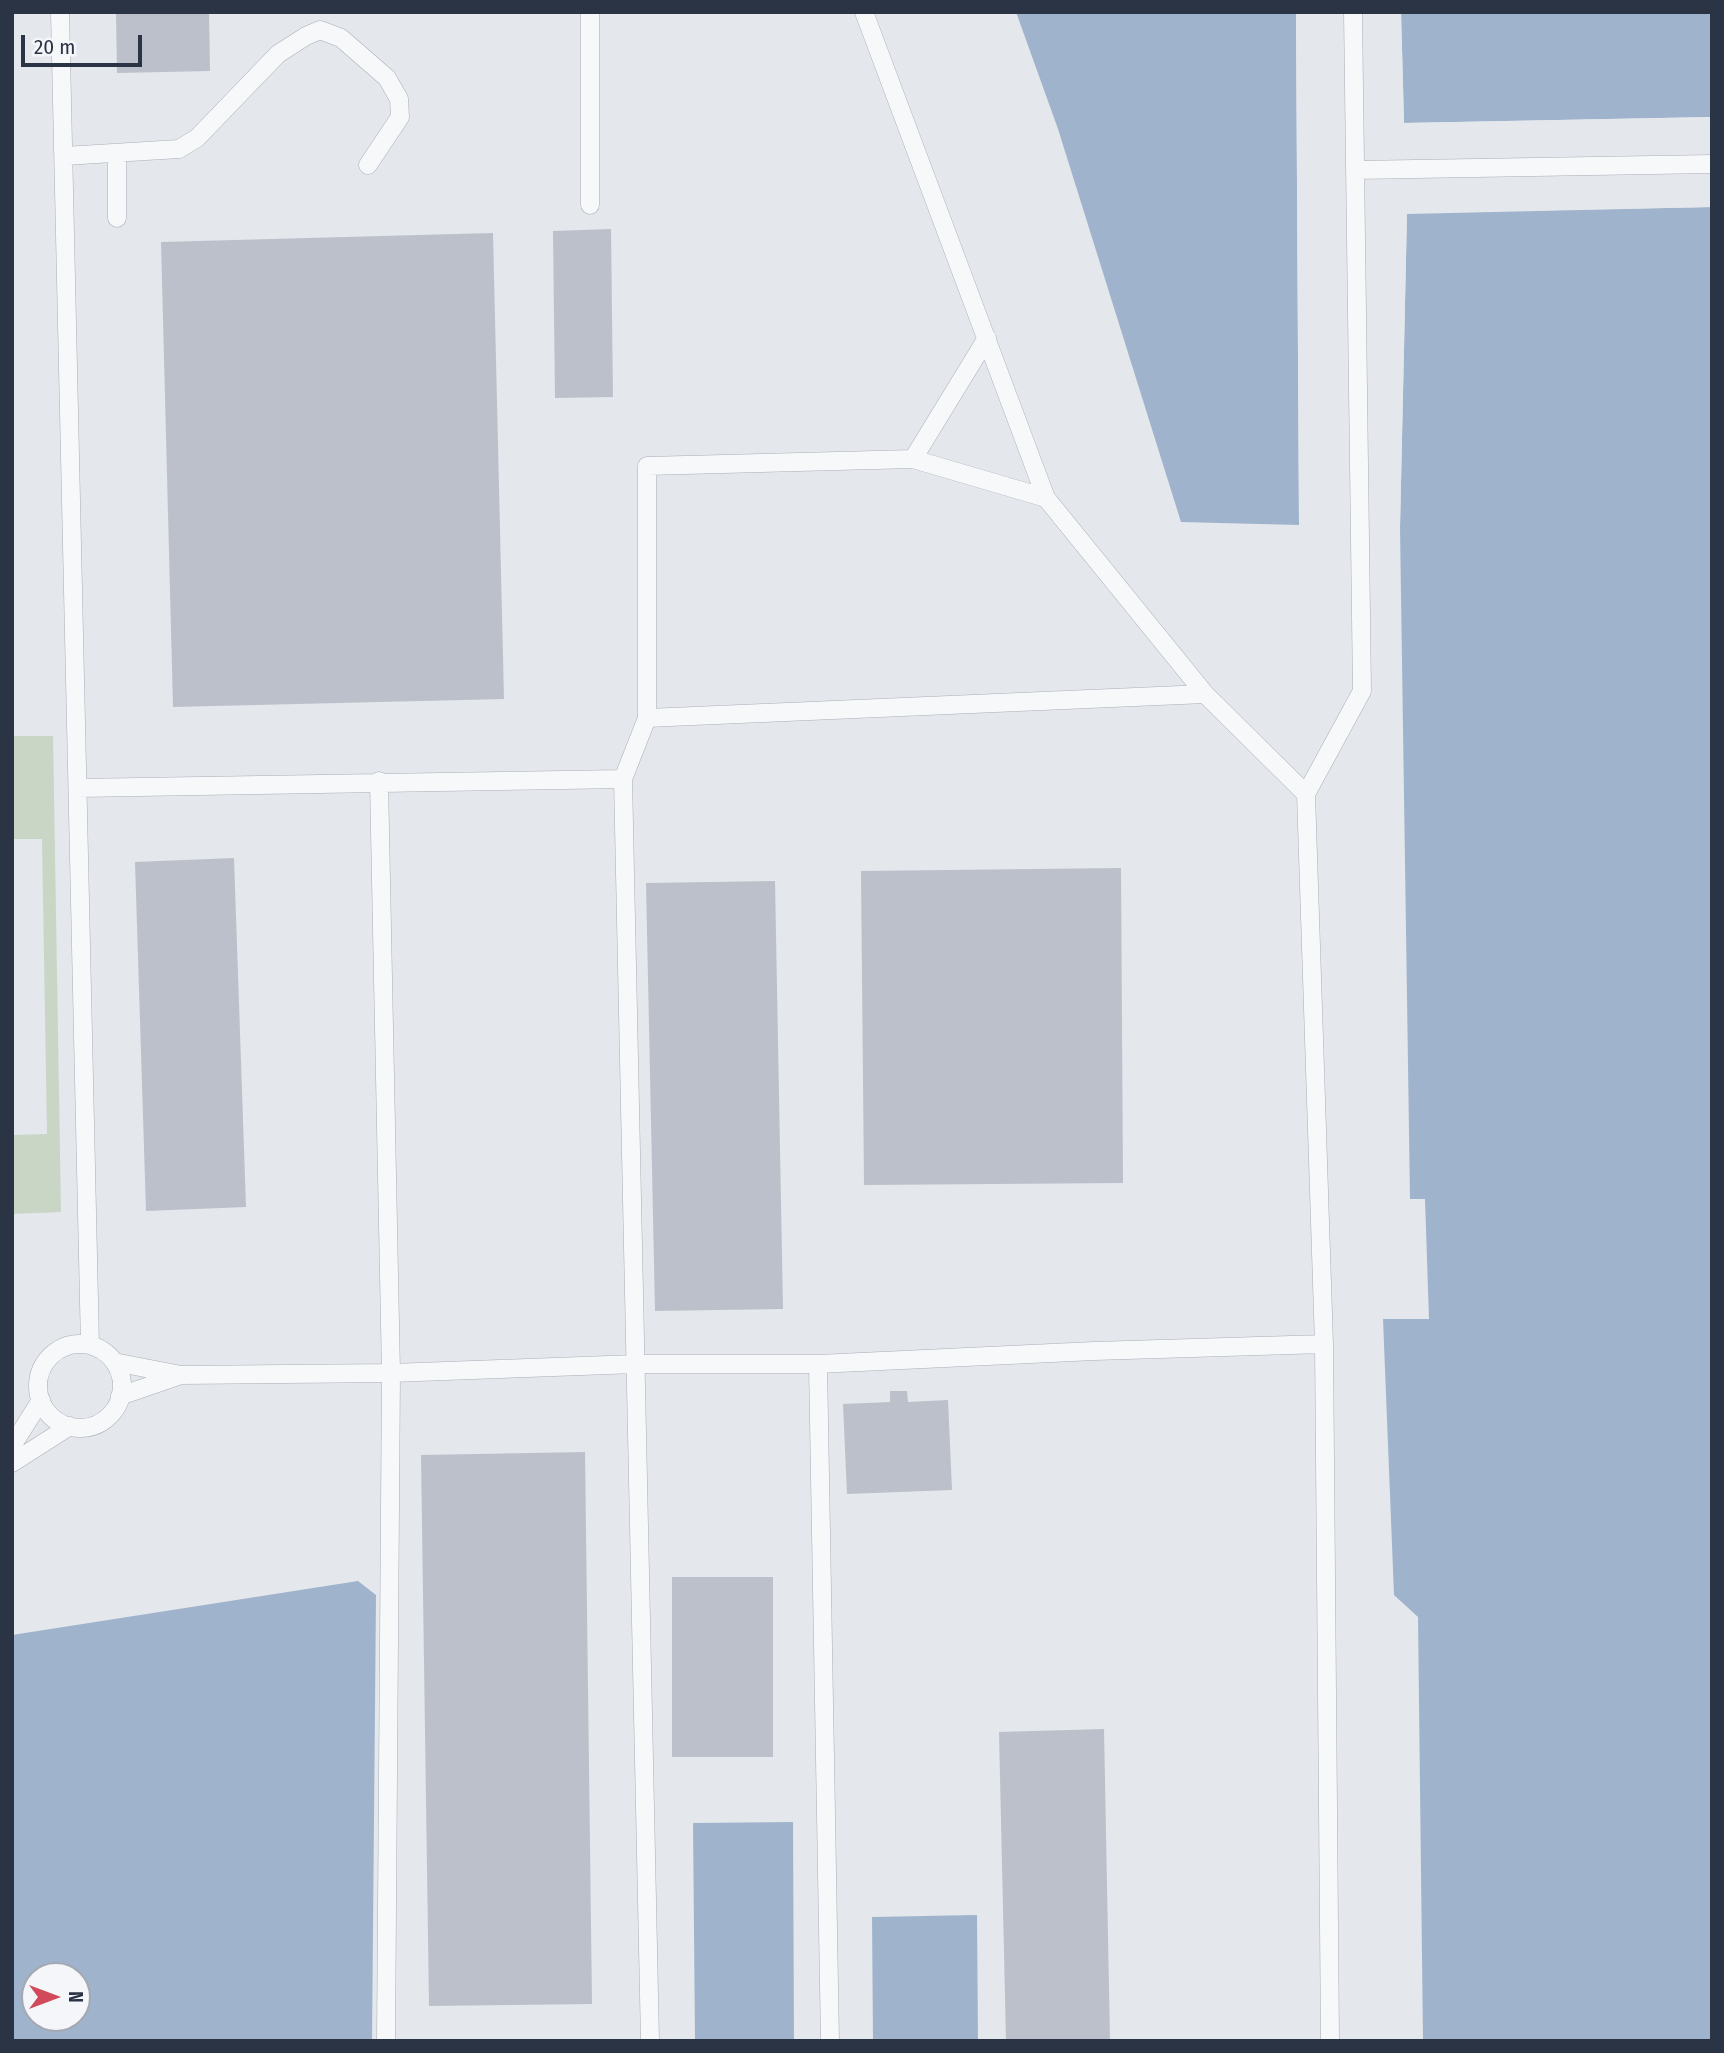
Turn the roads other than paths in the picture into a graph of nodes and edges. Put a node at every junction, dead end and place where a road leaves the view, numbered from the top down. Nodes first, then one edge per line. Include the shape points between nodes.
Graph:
1 (60, 12) edge
2 (590, 12) edge
3 (864, 12) edge
4 (1353, 12) edge
5 (117, 153) junction
6 (64, 156) junction
7 (1712, 164) edge
8 (368, 165) dead end
9 (1356, 170) junction
10 (590, 205) dead end
11 (117, 218) dead end
12 (987, 338) junction
13 (912, 459) junction
14 (1046, 498) junction
15 (1205, 694) junction
16 (647, 718) junction
17 (623, 779) junction
18 (379, 781) junction
19 (78, 788) junction
20 (1306, 794) junction
21 (1324, 1344) junction
22 (90, 1345) junction
23 (114, 1362) junction
24 (636, 1364) junction
25 (818, 1364) junction
26 (391, 1373) junction
27 (181, 1375) junction
28 (120, 1396) junction
29 (41, 1401) junction
30 (70, 1426) junction
31 (12, 1446) edge
32 (12, 1463) edge
33 (386, 2041) edge
34 (650, 2041) edge
35 (830, 2041) edge
36 (1330, 2041) edge

1 - 6 lane
2 - 10 lane
3 - 12 lane
4 - 9 lane
5 - 6 lane
5 - 8 lane via 178,149 197,138 278,54 320,30 341,38 387,78 399,99 400,117
5 - 11 lane
6 - 19 lane
7 - 9 lane
9 - 20 lane via 1362,691
12 - 13 lane
12 - 14 lane
13 - 14 lane
13 - 16 lane via 647,466
14 - 15 lane
15 - 16 lane
15 - 20 lane
16 - 17 lane
17 - 18 lane
17 - 24 lane
18 - 19 lane
18 - 26 lane
19 - 22 lane
20 - 21 lane
21 - 25 lane
21 - 36 lane
22 - 23 lane
22 - 29 lane via 65,1346 53,1353 39,1375
23 - 27 lane
23 - 28 lane
24 - 25 lane
24 - 26 lane
24 - 34 lane
25 - 35 lane
26 - 27 lane
26 - 33 lane
27 - 28 lane
28 - 30 lane via 107,1418 83,1428
29 - 30 lane via 47,1413
29 - 31 lane
30 - 32 lane

